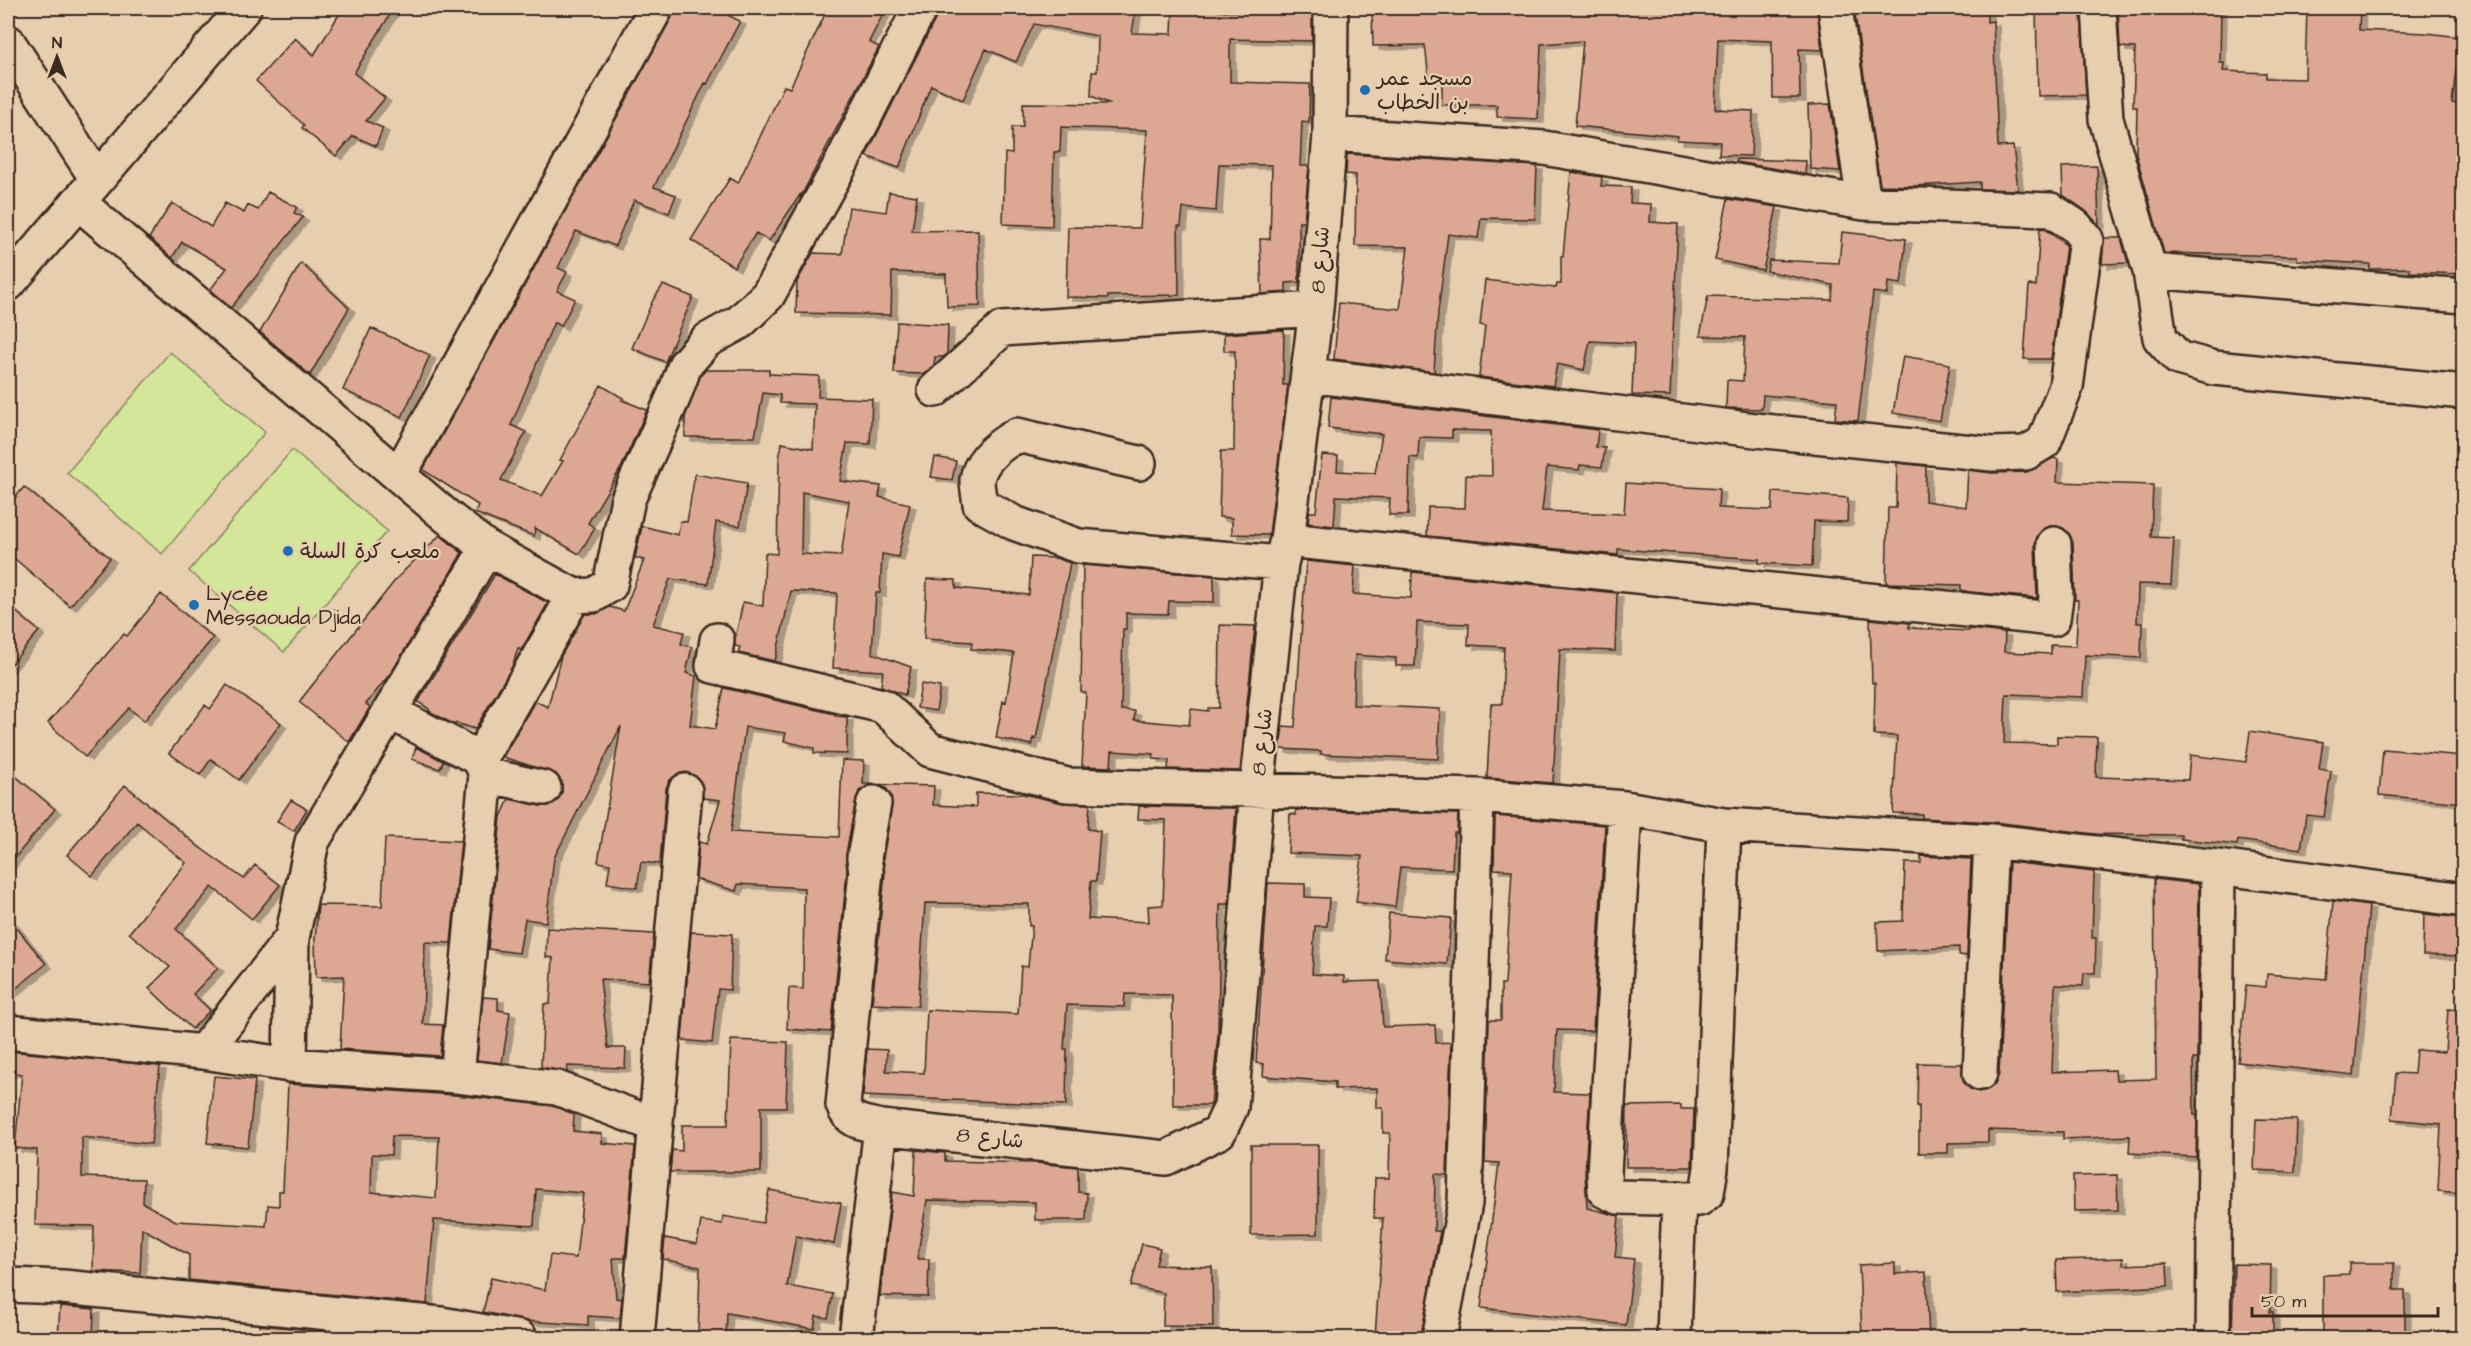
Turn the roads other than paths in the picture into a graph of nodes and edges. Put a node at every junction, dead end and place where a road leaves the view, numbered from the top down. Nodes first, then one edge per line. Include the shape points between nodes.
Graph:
1 (244, 8) edge
2 (656, 8) edge
3 (920, 8) edge
4 (1331, 8) edge
5 (1835, 8) edge
6 (2099, 8) edge
7 (8, 42) edge
8 (1330, 134) junction
9 (87, 191) junction
10 (1864, 203) junction
11 (2150, 271) junction
12 (8, 284) edge
13 (2463, 296) edge
14 (1316, 309) junction
15 (1310, 375) junction
16 (935, 390) dead end
17 (2463, 392) edge
18 (1139, 463) dead end
19 (399, 475) junction
20 (2054, 544) dead end
21 (487, 548) junction
22 (1284, 551) junction
23 (574, 596) junction
24 (717, 640) dead end
25 (390, 712) junction
26 (483, 767) junction
27 (544, 788) dead end
28 (1257, 790) junction
29 (685, 791) dead end
30 (1477, 796) junction
31 (874, 803) dead end
32 (1625, 808) junction
33 (1724, 825) junction
34 (1991, 841) junction
35 (2218, 867) junction
36 (2463, 900) edge
37 (292, 938) junction
38 (8, 1032) edge
39 (203, 1052) junction
40 (290, 1065) junction
41 (1980, 1073) dead end
42 (456, 1076) junction
43 (656, 1125) junction
44 (882, 1126) junction
45 (1679, 1198) junction
46 (8, 1285) edge
47 (520, 1338) edge
48 (637, 1338) edge
49 (855, 1338) edge
50 (1439, 1338) edge
51 (1674, 1338) edge
52 (2213, 1338) edge

1 - 9 street
2 - 19 street
3 - 23 street via 842,162 768,295 740,322 706,341 685,365 628,499 610,585 594,595
4 - 8 street, شارع 8
5 - 10 street
6 - 11 street via 2106,119
7 - 9 street
8 - 10 street via 1544,148
8 - 14 street, شارع 8
9 - 12 street
9 - 19 street
10 - 15 street via 2052,210 2086,238 2066,387 2044,441 2026,453 1992,454 1755,430
11 - 13 street
11 - 17 street via 2160,338 2178,358 2214,368
14 - 15 street, شارع 8
14 - 16 street via 1002,329
15 - 22 street, شارع 8
18 - 22 street via 1017,435 983,464 977,480 980,504 1014,523 1078,546
19 - 21 street
20 - 22 street via 2053,619
21 - 23 street
21 - 25 street
22 - 28 street, شارع 8
23 - 26 street
24 - 28 street via 713,666 884,706 930,750 1067,785
25 - 26 street
25 - 37 street via 312,842
26 - 27 street
26 - 42 street
28 - 30 street
28 - 44 street, شارع 8 via 1230,1107 1219,1132 1166,1158
29 - 43 street
30 - 32 street
30 - 50 street via 1465,1203
31 - 44 street, شارع 8 via 864,858 866,871 843,1106 855,1122
32 - 33 street
32 - 45 street via 1605,1191 1618,1197
33 - 34 street
33 - 45 street via 1712,1168 1707,1194 1699,1199
34 - 35 street
34 - 41 street
35 - 36 street
35 - 52 street
37 - 39 street
37 - 40 street
38 - 39 street
39 - 40 street
40 - 42 street
42 - 43 street via 557,1088
43 - 48 street
44 - 49 street
45 - 51 street
46 - 47 street via 441,1324

